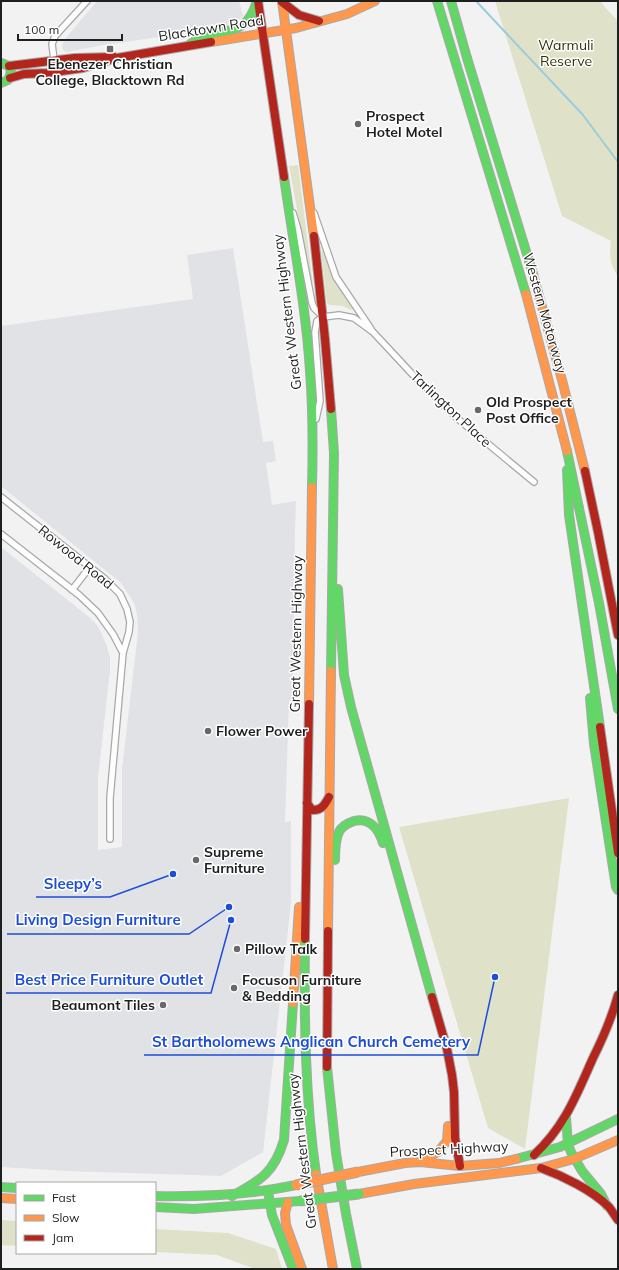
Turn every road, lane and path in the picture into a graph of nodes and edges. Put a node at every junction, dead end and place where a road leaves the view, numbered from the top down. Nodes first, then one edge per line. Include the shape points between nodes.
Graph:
1 (87, 1) edge
2 (257, 1) edge
3 (282, 1) edge
4 (375, 1) edge
5 (437, 1) edge
6 (451, 1) edge
7 (324, 21) junction
8 (286, 31) junction
9 (263, 34) junction
10 (185, 46) junction
11 (117, 58) junction
12 (54, 60) junction
13 (5, 64) edge
14 (86, 67) junction
15 (34, 73) junction
16 (10, 78) junction
17 (1, 83) edge
18 (285, 187) junction
19 (308, 196) junction
20 (323, 317) junction
21 (373, 332) junction
22 (312, 431) junction
23 (566, 444) junction
24 (534, 482) dead end
25 (1, 497) edge
26 (333, 525) junction
27 (1, 534) edge
28 (89, 568) junction
29 (72, 590) junction
30 (612, 598) junction
31 (618, 610) edge
32 (618, 635) edge
33 (123, 653) junction
34 (589, 654) junction
35 (618, 709) edge
36 (329, 797) junction
37 (307, 803) junction
38 (110, 839) dead end
39 (306, 851) junction
40 (618, 853) edge
41 (618, 890) edge
42 (328, 927) junction
43 (618, 995) edge
44 (566, 1116) junction
45 (618, 1119) edge
46 (618, 1140) edge
47 (568, 1144) junction
48 (534, 1155) junction
49 (574, 1159) junction
50 (420, 1162) junction
51 (460, 1166) junction
52 (541, 1168) junction
53 (1, 1187) edge
54 (16, 1188) edge
55 (268, 1191) junction
56 (156, 1196) edge
57 (232, 1196) junction
58 (1, 1198) edge
59 (16, 1199) edge
60 (288, 1202) junction
61 (269, 1204) junction
62 (607, 1206) junction
63 (156, 1207) edge
64 (618, 1220) edge
65 (293, 1269) edge
66 (302, 1269) edge
67 (333, 1269) edge
68 (357, 1269) edge

1 - 12 street via 55,36 52,44
2 - 9 main road, Great Western Highway
2 - 10 main road via 251,19 246,24 233,31 202,36
3 - 7 main road via 301,17
3 - 8 main road
4 - 7 main road, Blacktown Road
5 - 23 main road, Western Motorway via 520,274
6 - 30 main road, Western Motorway via 553,346
7 - 8 main road, Blacktown Road
8 - 9 main road, Blacktown Road
8 - 19 main road
9 - 10 main road, Blacktown Road
9 - 18 main road, Great Western Highway
10 - 11 main road, Blacktown Road
11 - 12 main road, Blacktown Road via 101,56
11 - 14 main road, Blacktown Road
12 - 13 main road, Blacktown Road
12 - 14 main road via 62,66
12 - 15 main road via 49,68
13 - 16 main road via 11,72
14 - 15 main road, Blacktown Road
15 - 16 main road, Blacktown Road
16 - 17 main road, Blacktown Road
18 - 20 street via 298,230 312,303
18 - 22 main road, Great Western Highway via 305,324
19 - 20 main road
19 - 21 street, Tarlington Place via 336,277
20 - 21 street, Tarlington Place via 339,315 354,318
20 - 22 street via 317,321 315,328 320,402
20 - 26 main road via 333,432
21 - 24 street, Tarlington Place via 458,419
22 - 37 main road, Great Western Highway
23 - 34 main road via 569,515
23 - 35 main road, Western Motorway
25 - 28 street, Rowood Road
26 - 36 main road
26 - 51 main road via 344,675 366,763 447,1049 454,1090 453,1134
27 - 29 street, Rowood Road
28 - 29 street
28 - 33 street, Rowood Road via 120,594 127,609 130,626
29 - 33 street, Rowood Road via 98,613
30 - 31 main road
30 - 32 main road, Western Motorway
33 - 38 street, Rowood Road via 110,798
34 - 40 main road
34 - 41 main road via 594,744
36 - 37 main road via 318,810 312,810
36 - 42 main road
37 - 39 main road, Great Western Highway
39 - 57 main road via 299,908 284,1140 278,1159 266,1176
39 - 67 main road, Great Western Highway via 304,1009 309,1116 319,1194
42 - 50 main road via 338,833 354,820 368,821 383,841 440,1041 446,1071 447,1141 438,1152
42 - 68 main road via 327,1063 336,1153
43 - 44 main road via 603,1037
44 - 47 main road
44 - 48 main road via 557,1132
45 - 47 main road, Prospect Highway
46 - 49 main road, Prospect Highway
47 - 48 main road, Prospect Highway
47 - 49 main road
48 - 51 main road, Prospect Highway via 499,1164
49 - 52 main road, Prospect Highway
49 - 62 main road via 602,1194
50 - 51 main road, Prospect Highway
50 - 55 main road, Prospect Highway, bridge
52 - 60 main road, Prospect Highway, bridge
52 - 62 main road via 570,1181
53 - 54 main road
55 - 57 main road, Prospect Highway
55 - 61 main road
56 - 57 main road, Prospect Highway
58 - 59 main road
60 - 61 main road, Prospect Highway
60 - 66 main road via 286,1224
61 - 63 main road, Prospect Highway via 194,1209
61 - 65 main road
62 - 64 main road

